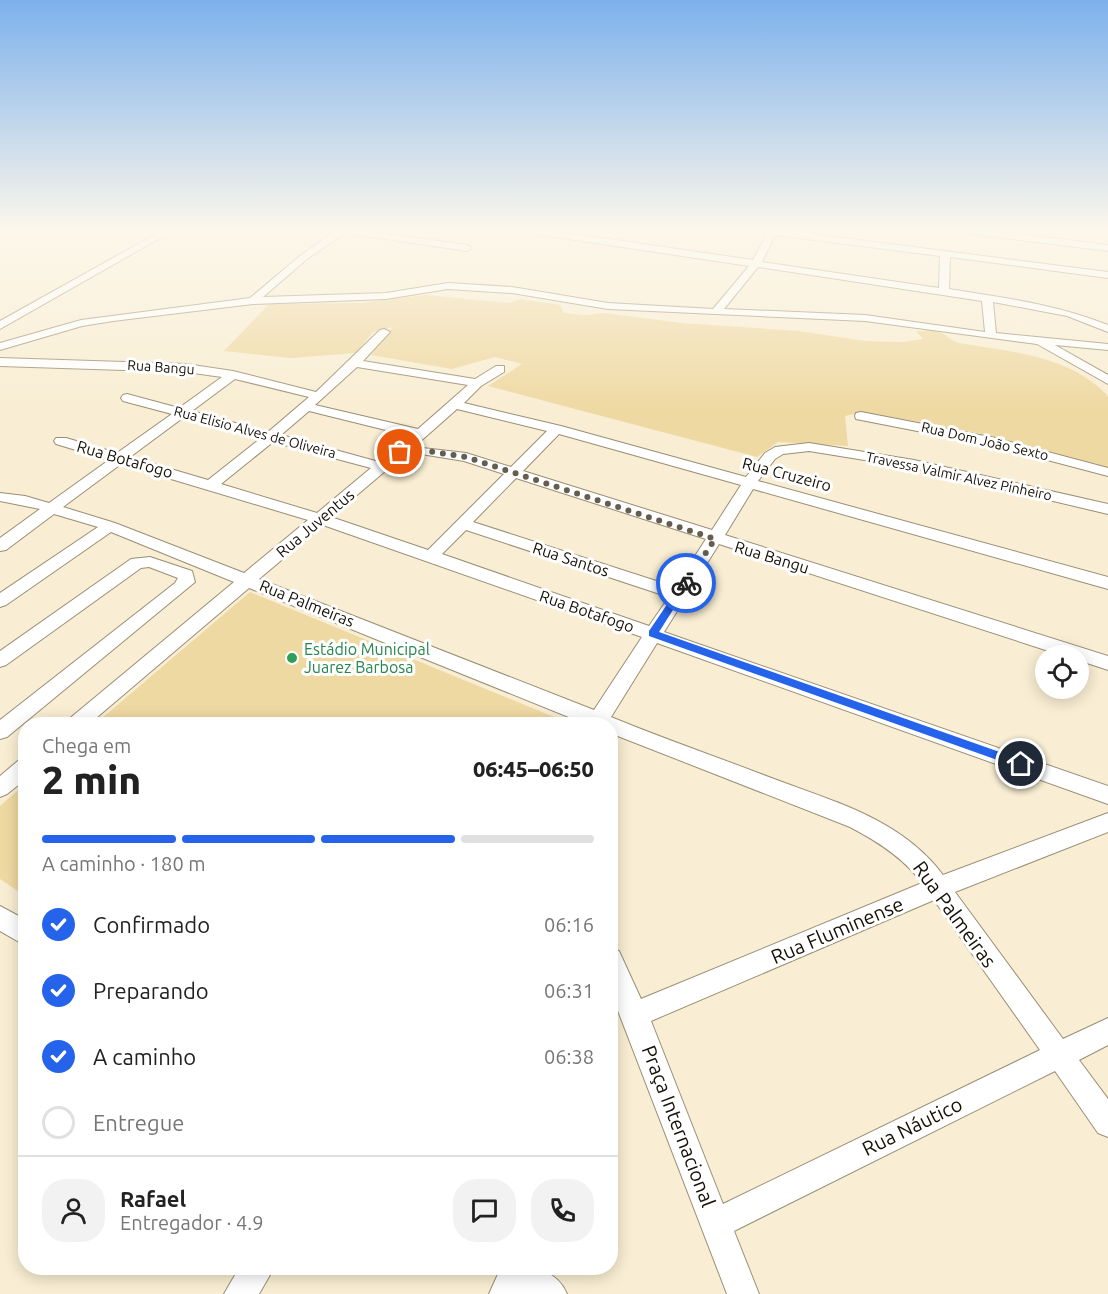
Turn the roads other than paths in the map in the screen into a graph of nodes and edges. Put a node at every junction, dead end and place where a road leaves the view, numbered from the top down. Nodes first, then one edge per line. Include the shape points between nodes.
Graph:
1 (65, 289) edge
2 (266, 289) edge
3 (416, 289) edge
4 (504, 289) edge
5 (735, 289) edge
6 (926, 289) edge
7 (944, 292) joint
8 (987, 298) junction
9 (253, 301) junction
10 (717, 311) junction
11 (0, 326) edge
12 (1108, 329) edge
13 (384, 332) dead end
14 (992, 336) junction
15 (1034, 339) junction
16 (0, 347) edge
17 (1108, 347) edge
18 (0, 362) edge
19 (356, 363) junction
20 (500, 369) dead end
21 (232, 375) junction
22 (1108, 380) edge
23 (477, 383) junction
24 (319, 396) junction
25 (127, 398) dead end
26 (455, 405) junction
27 (306, 407) junction
28 (183, 412) junction
29 (861, 416) dead end
30 (556, 429) junction
31 (421, 434) junction
32 (270, 438) junction
33 (61, 441) dead end
34 (400, 452) junction
35 (120, 457) junction
36 (382, 467) junction
37 (1108, 472) edge
38 (512, 473) junction
39 (750, 482) junction
40 (211, 485) junction
41 (0, 497) edge
42 (51, 508) junction
43 (1108, 509) edge
44 (321, 519) junction
45 (464, 524) junction
46 (110, 526) junction
47 (715, 539) junction
48 (0, 546) edge
49 (431, 556) junction
50 (248, 580) junction
51 (1108, 583) edge
52 (679, 594) junction
53 (0, 601) edge
54 (653, 633) junction
55 (0, 660) edge
56 (1108, 663) edge
57 (83, 717) edge
58 (587, 717) edge
59 (608, 717) edge
60 (618, 729) edge
61 (0, 731) edge
62 (18, 773) edge
63 (0, 788) edge
64 (1108, 795) edge
65 (1108, 822) edge
66 (937, 888) junction
67 (0, 917) edge
68 (18, 929) edge
69 (618, 978) edge
70 (635, 1015) junction
71 (1108, 1031) edge
72 (1057, 1054) junction
73 (1108, 1123) edge
74 (717, 1223) junction
75 (253, 1275) edge
76 (511, 1277) edge
77 (240, 1294) edge
78 (551, 1294) edge
79 (743, 1294) edge

1 - 11 street
2 - 9 street
3 - 9 street via 380,296
4 - 10 street via 608,306
5 - 10 street
6 - 7 street
7 - 8 street
8 - 12 street via 1050,308
8 - 14 street
9 - 16 street via 81,323
10 - 14 street via 865,318
13 - 19 street
14 - 15 street
15 - 17 street
15 - 22 street
18 - 21 street, Rua Bangu via 146,366
19 - 23 street
19 - 24 street
20 - 23 street, Rua Juventus
21 - 24 street, Rua Bangu
21 - 28 street
23 - 26 street, Rua Juventus
24 - 27 street
25 - 28 street, Rua Elisio Alves de Oliveira
26 - 30 street, Rua Cruzeiro
26 - 31 street, Rua Juventus
27 - 31 street
27 - 32 street
28 - 32 street, Rua Elisio Alves de Oliveira
28 - 35 street
29 - 37 street, Rua Dom João Sexto via 996,442
30 - 38 street
30 - 39 street, Rua Cruzeiro
31 - 34 street, Rua Juventus
32 - 36 street, Rua Elisio Alves de Oliveira
32 - 40 street
33 - 35 street, Rua Botafogo
34 - 36 street, Rua Juventus
34 - 38 street, Rua Bangu via 450,453
35 - 40 street, Rua Botafogo
35 - 42 street
36 - 44 street, Rua Juventus
38 - 45 street
38 - 47 street, Rua Bangu
39 - 43 street, Travessa Valmir Alvez Pinheiro via 770,456 780,450 809,447 914,464
39 - 47 street, Travessa Valmir Alvez Pinheiro
39 - 51 street, Rua Cruzeiro
40 - 44 street, Rua Botafogo
41 - 42 street, Rua Palmeiras
42 - 46 street, Rua Palmeiras
42 - 48 street
44 - 49 street, Rua Botafogo
44 - 50 street, Rua Juventus
45 - 49 street
45 - 52 street, Rua Santos
46 - 50 street, Rua Palmeiras
46 - 53 street
47 - 52 street, Travessa Valmir Alvez Pinheiro
47 - 56 street, Rua Bangu
49 - 54 street, Rua Botafogo
50 - 57 street, Rua Juventus
50 - 58 street, Rua Palmeiras
52 - 54 street, Travessa Valmir Alvez Pinheiro
54 - 59 street, Travessa Valmir Alvez Pinheiro
54 - 64 street, Rua Botafogo
55 - 61 street via 137,563 150,562 186,576 187,582 181,587
60 - 66 street, Rua Palmeiras via 877,830 906,849
62 - 63 street
65 - 66 street, Rua Fluminense
66 - 70 street, Rua Fluminense
66 - 72 street, Rua Palmeiras
67 - 68 street
69 - 70 street, Praça Internacional
70 - 74 street, Praça Internacional
71 - 72 street, Rua Náutico
72 - 73 street, Rua Palmeiras
72 - 74 street, Rua Náutico
74 - 79 street, Praça Internacional
75 - 77 street
76 - 78 street

